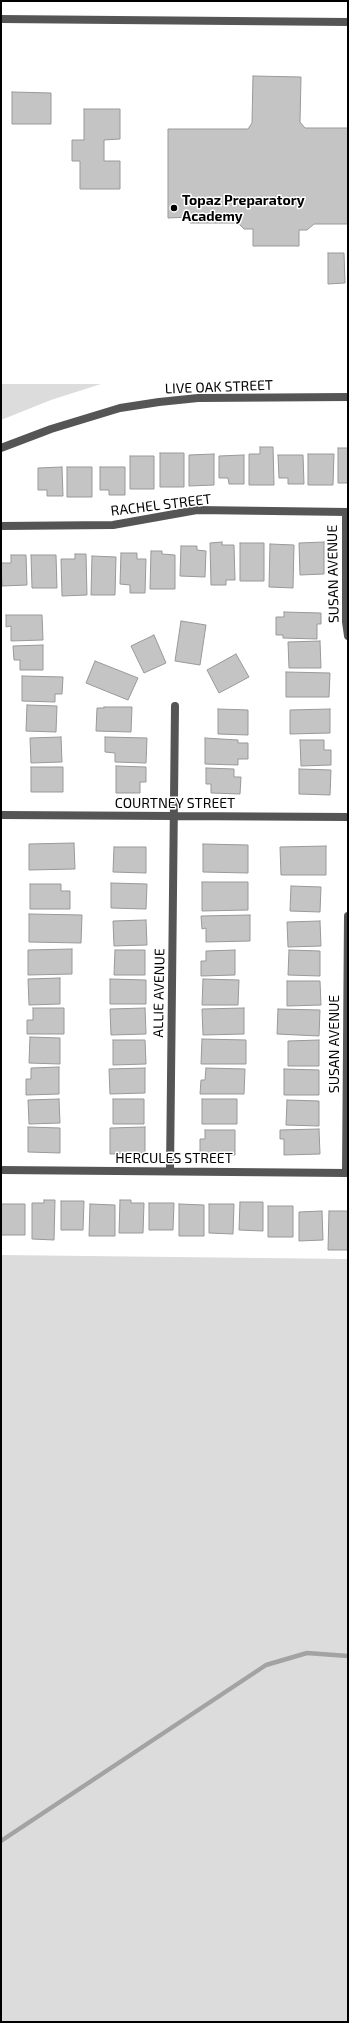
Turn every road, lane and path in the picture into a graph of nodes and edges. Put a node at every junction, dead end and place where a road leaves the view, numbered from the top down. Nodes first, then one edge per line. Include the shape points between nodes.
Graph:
1 (1, 19) edge
2 (348, 22) edge
3 (348, 397) edge
4 (1, 448) edge
5 (347, 512) edge
6 (1, 526) edge
7 (348, 636) edge
8 (175, 706) dead end
9 (1, 815) edge
10 (174, 816) junction
11 (348, 817) edge
12 (348, 916) edge
13 (1, 1170) edge
14 (170, 1171) junction
15 (346, 1173) joint

1 - 2 street
3 - 4 street, LIVE OAK STREET via 198,398 159,402 120,408 51,429
5 - 6 street, RACHEL STREET via 197,510 113,525
5 - 7 street, SUSAN AVENUE
8 - 10 street, ALLIE AVENUE
9 - 10 street, COURTNEY STREET
10 - 11 street, COURTNEY STREET
10 - 14 street, ALLIE AVENUE
12 - 15 street, SUSAN AVENUE
13 - 14 street, HERCULES STREET
14 - 15 street, HERCULES STREET

